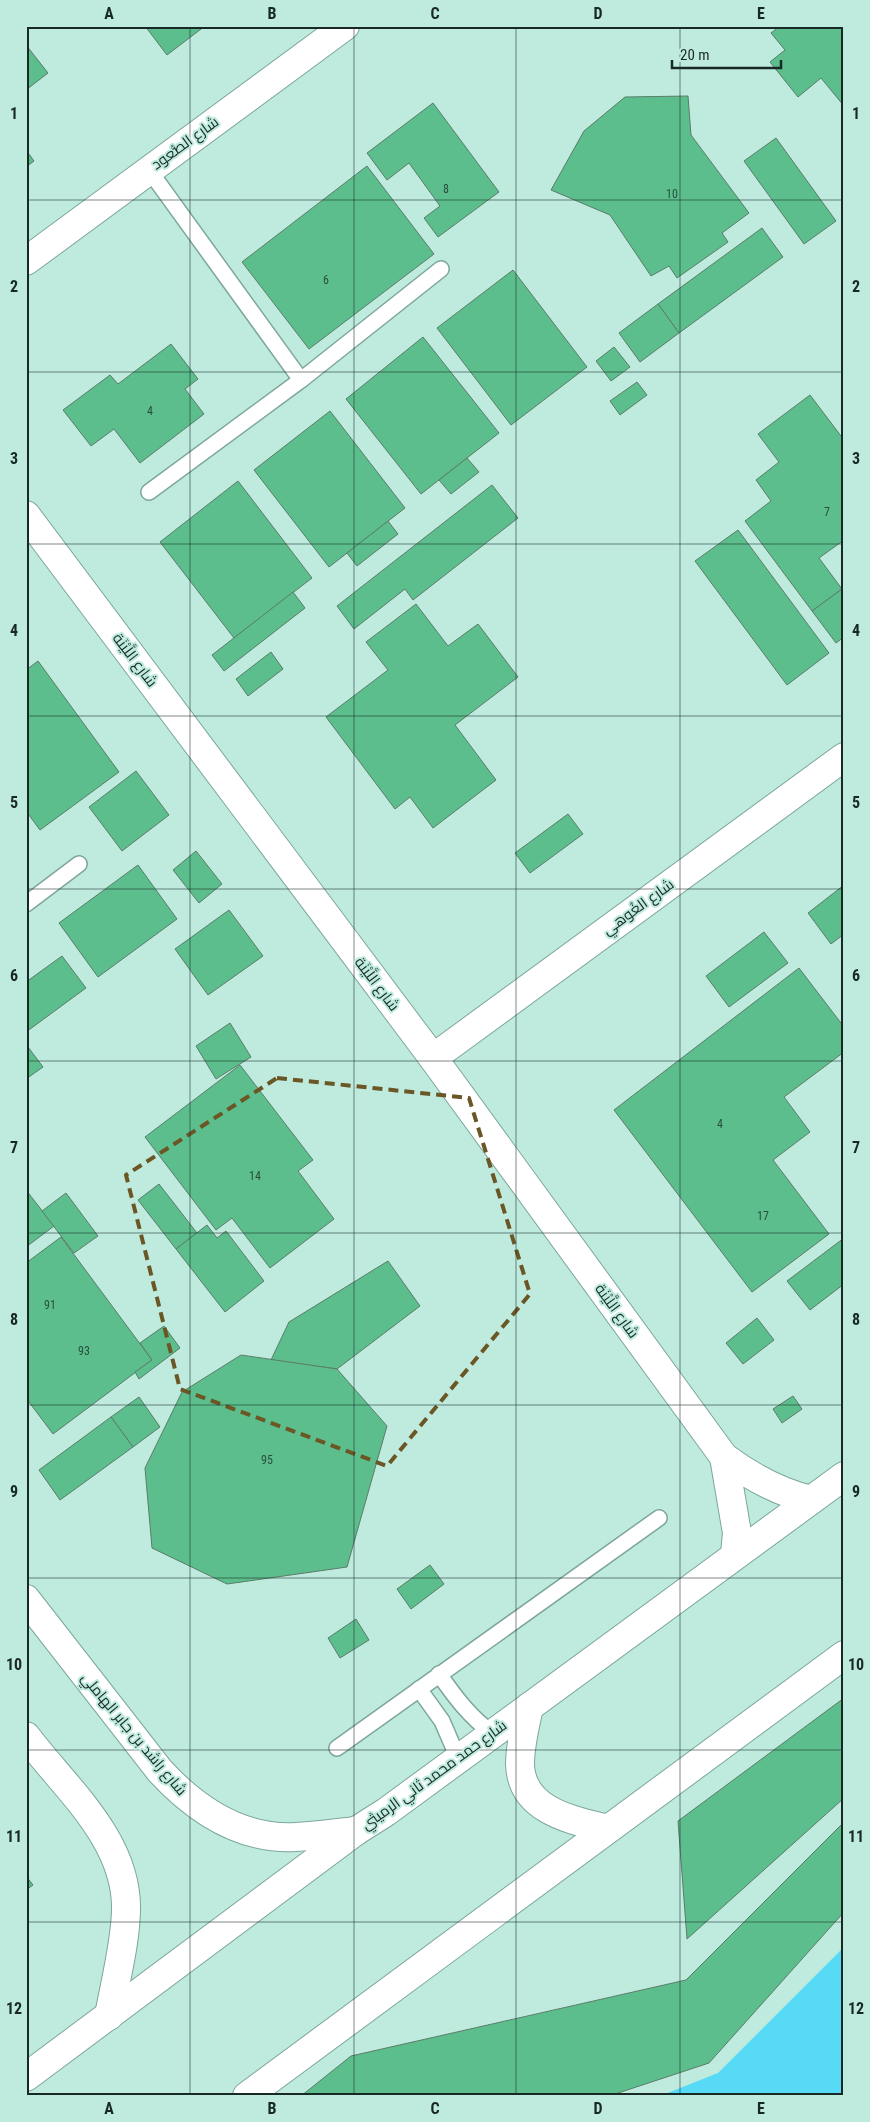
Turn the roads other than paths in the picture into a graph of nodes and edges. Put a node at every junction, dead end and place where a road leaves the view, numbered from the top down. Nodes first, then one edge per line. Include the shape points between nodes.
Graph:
1 (345, 26) edge
2 (149, 170) junction
3 (26, 261) edge
4 (441, 269) dead end
5 (301, 380) junction
6 (149, 492) dead end
7 (26, 515) edge
8 (844, 757) edge
9 (79, 864) dead end
10 (26, 904) edge
11 (433, 1058) junction
12 (724, 1457) junction
13 (844, 1476) edge
14 (811, 1500) junction
15 (659, 1518) dead end
16 (735, 1554) junction
17 (26, 1599) edge
18 (844, 1655) edge
19 (439, 1674) junction
20 (419, 1689) junction
21 (529, 1707) junction
22 (492, 1733) junction
23 (26, 1736) edge
24 (336, 1748) dead end
25 (458, 1758) junction
26 (608, 1829) junction
27 (356, 1831) junction
28 (109, 2016) junction
29 (26, 2077) edge
30 (247, 2096) edge

1 - 2 street, شارع الصُّعود
2 - 3 street, شارع الصُّعود
2 - 5 lane
4 - 5 lane
5 - 6 lane
7 - 11 street, شارع اللَّيْنَة
8 - 11 street, شارع الغُوهي
9 - 10 lane
11 - 12 street, شارع اللَّيْنَة
12 - 14 street, شارع اللَّيْنَة via 767,1485
12 - 16 street, شارع اللَّيْنَة via 737,1533
13 - 14 street, شارع حمد محمد ثاني الرميثي
14 - 16 street, شارع حمد محمد ثاني الرميثي
15 - 19 lane
16 - 21 street, شارع حمد محمد ثاني الرميثي
17 - 27 street, شارع راشد بن جابر الهاملي via 160,1771 181,1794 206,1813 234,1827 264,1835 294,1838
18 - 26 street
19 - 20 lane
19 - 22 lane via 462,1707
20 - 24 lane
20 - 25 lane via 442,1721
21 - 22 street, شارع حمد محمد ثاني الرميثي
21 - 26 street via 520,1766 525,1785 536,1801 551,1812 569,1820
22 - 25 street, شارع حمد محمد ثاني الرميثي
23 - 28 street via 88,1813 108,1842 122,1874 126,1910
25 - 27 street, شارع حمد محمد ثاني الرميثي
26 - 30 street
27 - 28 street, شارع حمد محمد ثاني الرميثي
28 - 29 street, شارع حمد محمد ثاني الرميثي

